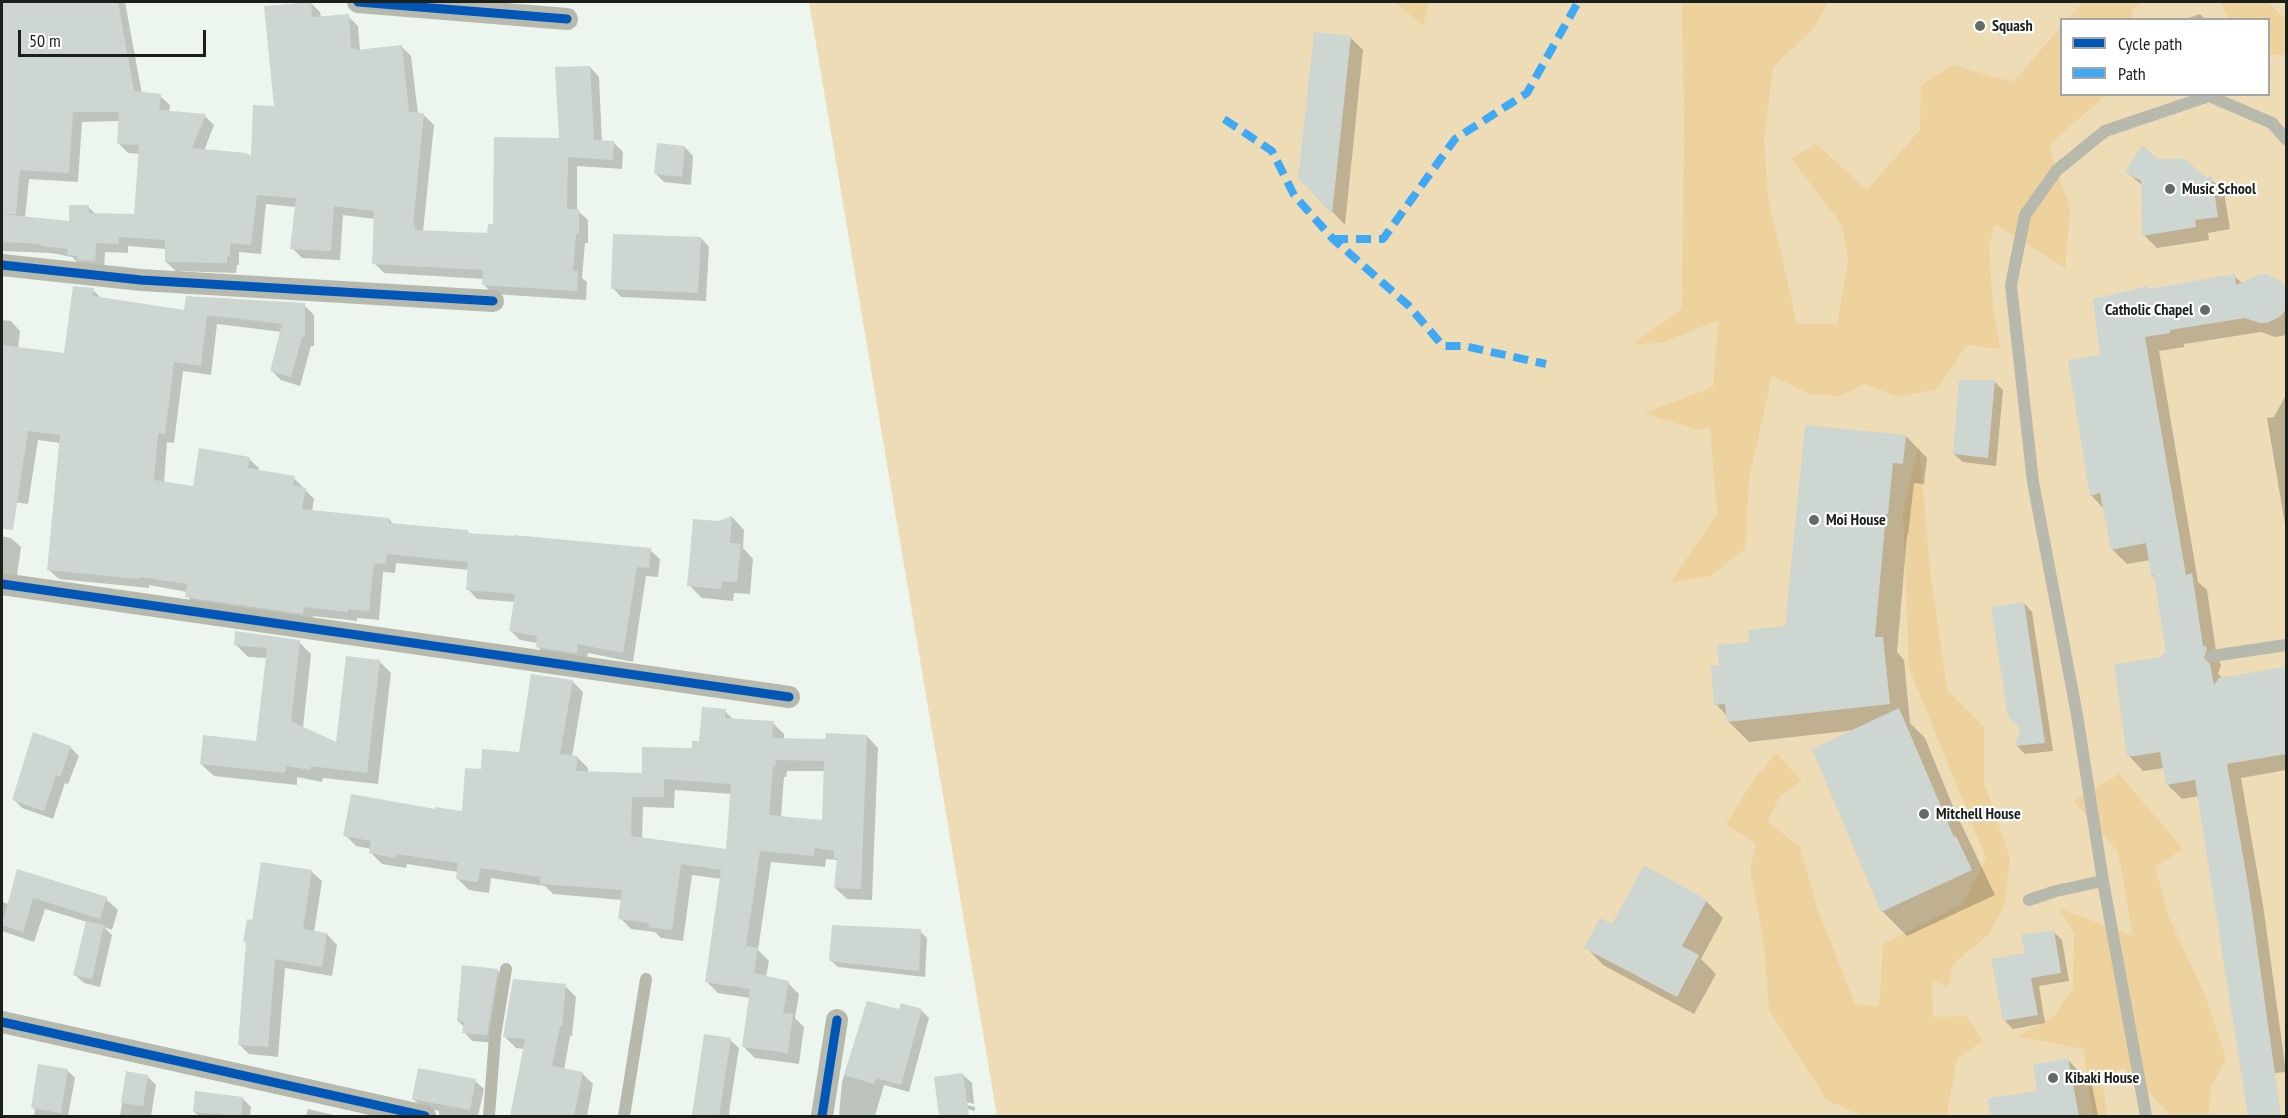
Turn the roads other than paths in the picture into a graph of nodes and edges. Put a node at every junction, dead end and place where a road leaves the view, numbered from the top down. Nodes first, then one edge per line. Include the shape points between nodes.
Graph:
1 (358, 2) edge
2 (567, 19) dead end
3 (2286, 139) edge
4 (2, 266) edge
5 (494, 301) dead end
6 (2, 584) edge
7 (2286, 645) edge
8 (2212, 656) dead end
9 (789, 698) dead end
10 (2103, 881) junction
11 (2029, 900) dead end
12 (506, 969) dead end
13 (646, 979) dead end
14 (837, 1020) dead end
15 (2, 1022) edge
16 (2142, 1094) junction
17 (425, 1116) edge
18 (489, 1116) edge
19 (624, 1116) edge
20 (822, 1116) edge
21 (2139, 1116) edge
22 (2146, 1116) edge

1 - 2 street
3 - 10 lane via 2272,123 2209,96 2105,131 2057,170 2025,214 2011,285 2020,381 2033,482 2077,715
4 - 5 street via 141,280
6 - 9 street
7 - 8 lane
10 - 11 lane
10 - 16 lane
12 - 18 lane via 495,1036
13 - 19 lane
14 - 20 street
15 - 17 street
16 - 21 lane
16 - 22 lane

